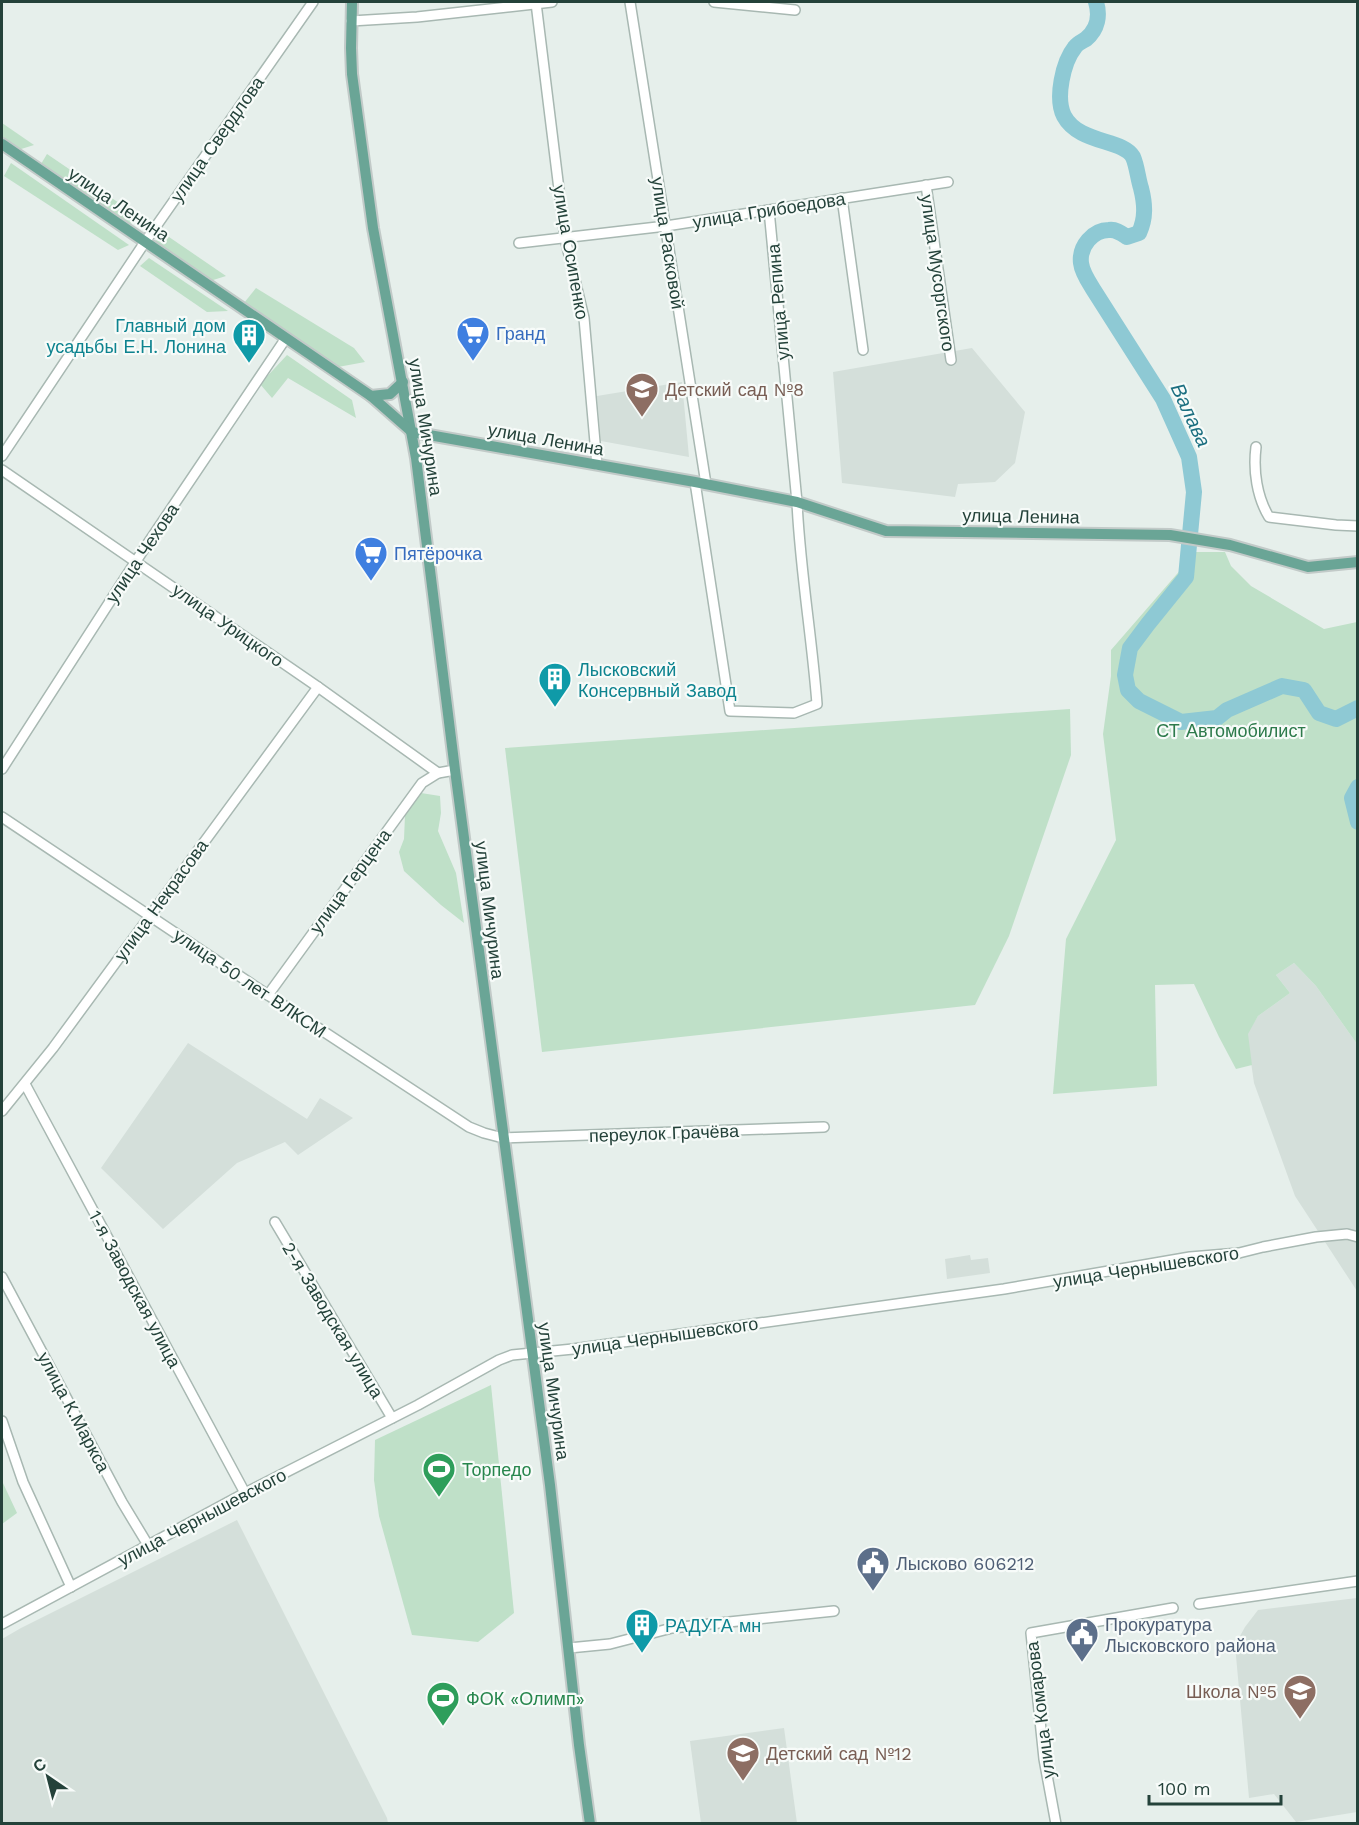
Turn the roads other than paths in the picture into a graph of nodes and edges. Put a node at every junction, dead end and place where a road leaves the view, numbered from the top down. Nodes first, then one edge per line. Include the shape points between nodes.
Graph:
1 (313, 2) edge
2 (352, 2) edge
3 (552, 2) edge
4 (630, 2) edge
5 (714, 2) edge
6 (536, 3) junction
7 (795, 10) dead end
8 (351, 21) junction
9 (3, 148) edge
10 (948, 182) dead end
11 (926, 185) junction
12 (842, 198) junction
13 (769, 210) junction
14 (666, 226) junction
15 (565, 238) junction
16 (145, 242) junction
17 (519, 243) dead end
18 (286, 338) junction
19 (863, 350) dead end
20 (951, 360) dead end
21 (404, 382) junction
22 (371, 396) junction
23 (411, 432) junction
24 (1256, 447) dead end
25 (2, 456) edge
26 (597, 465) junction
27 (2, 470) edge
28 (700, 483) junction
29 (797, 502) junction
30 (1358, 526) edge
31 (136, 561) junction
32 (1358, 562) edge
33 (318, 687) junction
34 (730, 711) joint
35 (2, 769) edge
36 (455, 770) junction
37 (438, 773) junction
38 (2, 817) edge
39 (150, 916) junction
40 (268, 995) junction
41 (25, 1084) junction
42 (2, 1111) edge
43 (824, 1128) dead end
44 (503, 1138) junction
45 (274, 1222) dead end
46 (1358, 1237) edge
47 (2, 1277) edge
48 (532, 1353) junction
49 (392, 1418) junction
50 (2, 1421) edge
51 (245, 1493) junction
52 (148, 1545) junction
53 (1358, 1581) edge
54 (71, 1587) junction
55 (1199, 1604) dead end
56 (1173, 1608) dead end
57 (834, 1611) dead end
58 (2, 1624) edge
59 (569, 1648) junction
60 (590, 1824) edge
61 (1056, 1824) edge

1 - 16 street, улица Свердлова
2 - 8 main road, улица Мичурина
3 - 6 street
4 - 14 street, улица Расковой
5 - 7 street
6 - 8 street
6 - 15 street, улица Осипенко
8 - 21 main road, улица Мичурина via 352,74 373,228
9 - 16 main road, улица Ленина
10 - 11 street, улица Грибоедова
11 - 12 street, улица Грибоедова
11 - 20 street, улица Мусоргского
12 - 13 street, улица Грибоедова
12 - 19 street
13 - 14 street, улица Грибоедова
13 - 29 street, улица Репина
14 - 15 street, улица Грибоедова
14 - 28 street, улица Расковой
15 - 17 street, улица Грибоедова
15 - 26 street, улица Осипенко via 584,318
16 - 18 main road, улица Ленина
16 - 25 street, улица Свердлова
18 - 22 main road, улица Ленина
18 - 31 street, улица Чехова
21 - 22 main road via 390,394
21 - 23 main road, улица Мичурина
22 - 23 main road, улица Ленина
23 - 26 main road, улица Ленина
23 - 36 main road, улица Мичурина
24 - 30 street via 1254,464 1262,505 1269,517
26 - 28 main road, улица Ленина
27 - 31 street, улица Урицкого
28 - 29 main road, улица Ленина
28 - 34 street, улица Расковой
29 - 32 main road, улица Ленина via 886,531 1170,535 1230,545 1308,567
29 - 34 street, улица Репина via 817,704 794,713
31 - 33 street, улица Урицкого
31 - 35 street, улица Чехова
33 - 37 street, улица Урицкого
33 - 39 street, улица Некрасова
36 - 37 street
36 - 44 main road, улица Мичурина
37 - 40 street, улица Герцена via 422,783
38 - 39 street, улица 50 лет ВЛКСМ
39 - 40 street, улица 50 лет ВЛКСМ
39 - 41 street, улица Некрасова
40 - 44 street, улица 50 лет ВЛКСМ via 469,1127
41 - 42 street, улица Некрасова
41 - 51 street, 1-я Заводская улица
43 - 44 street, переулок Грачёва
44 - 48 main road, улица Мичурина
45 - 49 street, 2-я Заводская улица
46 - 48 street, улица Чернышевского via 1316,1237 1239,1253 1190,1257 1004,1289
47 - 52 street, улица К.Маркса
48 - 49 street, улица Чернышевского via 499,1360
48 - 59 main road, улица Мичурина
49 - 51 street, улица Чернышевского
50 - 54 street via 23,1482
51 - 52 street, улица Чернышевского
52 - 54 street, улица Чернышевского
53 - 55 street
54 - 58 street, улица Чернышевского
56 - 61 street, улица Комарова via 1031,1633 1044,1759
57 - 59 street via 672,1628 610,1644
59 - 60 main road, улица Мичурина

